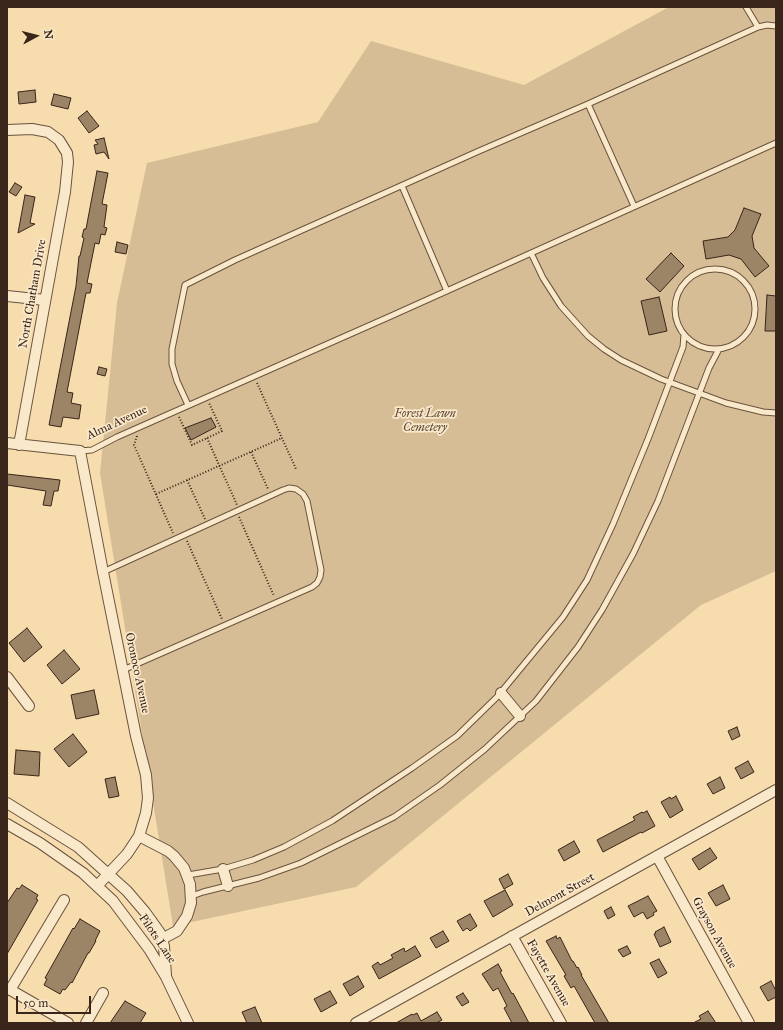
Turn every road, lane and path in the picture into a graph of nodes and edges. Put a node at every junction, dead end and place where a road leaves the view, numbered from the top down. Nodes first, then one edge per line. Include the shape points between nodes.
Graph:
1 (746, 7) edge
2 (776, 26) edge
3 (758, 27) junction
4 (588, 104) junction
5 (7, 130) edge
6 (776, 143) edge
7 (402, 186) junction
8 (634, 206) junction
9 (530, 253) junction
10 (447, 291) junction
11 (7, 296) edge
12 (45, 300) junction
13 (684, 335) junction
14 (719, 349) junction
15 (254, 376) junction
16 (669, 382) junction
17 (699, 393) junction
18 (207, 397) junction
19 (188, 405) junction
20 (176, 411) junction
21 (776, 413) edge
22 (140, 427) junction
23 (207, 438) junction
24 (282, 438) junction
25 (7, 443) edge
26 (19, 445) junction
27 (80, 451) junction
28 (251, 452) junction
29 (220, 466) junction
30 (296, 468) dead end
31 (188, 480) junction
32 (156, 494) junction
33 (271, 495) junction
34 (238, 510) junction
35 (207, 524) junction
36 (184, 535) junction
37 (176, 538) junction
38 (102, 572) junction
39 (277, 602) junction
40 (224, 626) junction
41 (123, 670) junction
42 (7, 677) edge
43 (501, 693) junction
44 (28, 706) dead end
45 (520, 716) junction
46 (776, 790) edge
47 (7, 803) edge
48 (7, 824) edge
49 (139, 836) junction
50 (658, 856) junction
51 (224, 869) junction
52 (108, 873) junction
53 (188, 875) junction
54 (97, 886) junction
55 (228, 886) junction
56 (192, 896) junction
57 (64, 900) dead end
58 (512, 936) junction
59 (162, 939) junction
60 (166, 977) junction
61 (9, 989) edge
62 (103, 993) dead end
63 (370, 1019) edge
64 (68, 1023) edge
65 (86, 1023) edge
66 (188, 1023) edge
67 (356, 1023) edge
68 (562, 1023) edge
69 (749, 1023) edge

1 - 3 lane
2 - 3 lane
3 - 4 lane
4 - 7 lane
4 - 8 lane
5 - 12 street, North Chatham Drive via 32,129 48,132 59,140 65,149 68,162
6 - 8 lane, Alma Avenue
7 - 10 lane
7 - 19 lane via 185,285 172,349 172,364
8 - 9 lane, Alma Avenue
9 - 10 lane, Alma Avenue
9 - 16 lane via 561,306 588,336 621,360
10 - 15 lane, Alma Avenue
11 - 12 street
12 - 26 street, North Chatham Drive
13 - 14 lane via 700,346
13 - 14 lane via 675,314 679,290 695,274 706,270 730,272 740,277 748,286 755,308 748,331 740,340
13 - 16 lane via 683,347
14 - 17 lane
15 - 18 lane, Alma Avenue
15 - 24 path
16 - 17 lane
16 - 43 lane via 613,524 586,580 563,617
17 - 21 lane via 726,403
17 - 45 lane via 658,501 602,610 578,647 536,701
18 - 19 lane, Alma Avenue
18 - 23 path via 222,431
19 - 20 lane, Alma Avenue
20 - 22 lane, Alma Avenue
20 - 23 path via 192,445
22 - 27 lane, Alma Avenue via 92,450
22 - 32 path via 134,445
23 - 29 path
24 - 28 path
24 - 30 path
25 - 26 street, Alma Avenue
26 - 27 street, Alma Avenue
27 - 38 street, Oronoco Avenue
28 - 29 path
28 - 33 path
29 - 31 path
29 - 34 path
31 - 32 path
31 - 35 path
32 - 37 path
33 - 34 lane
33 - 39 lane via 289,488 303,494 307,501 322,570 317,583 312,587
34 - 35 lane
34 - 39 path
35 - 36 lane
36 - 37 lane
36 - 40 path
37 - 38 lane
38 - 41 street, Oronoco Avenue
39 - 40 lane
40 - 41 lane
41 - 49 street, Oronoco Avenue via 146,776 146,812
42 - 44 street
43 - 45 street
43 - 51 lane via 457,736 332,821 284,848
45 - 55 lane via 463,767 394,816 301,863
46 - 50 street, Delmont Street
47 - 52 street, Pilots Lane via 66,839
48 - 54 street, Pilots Lane via 67,861
49 - 52 street, Oronoco Avenue via 131,849
49 - 53 street via 168,851
50 - 58 street, Delmont Street
50 - 69 street, Grayson Avenue
51 - 53 lane
51 - 55 street
52 - 54 street, Oronoco Avenue
52 - 59 street, Pilots Lane via 145,912
53 - 56 street
54 - 60 street, Pilots Lane via 113,901 134,928
55 - 56 lane
56 - 59 street via 184,922 177,931
57 - 61 street
58 - 63 street, Delmont Street
58 - 68 street, Fayette Avenue
59 - 60 street, Pilots Lane
60 - 66 street
61 - 64 street
62 - 65 street
63 - 67 street, Delmont Street

